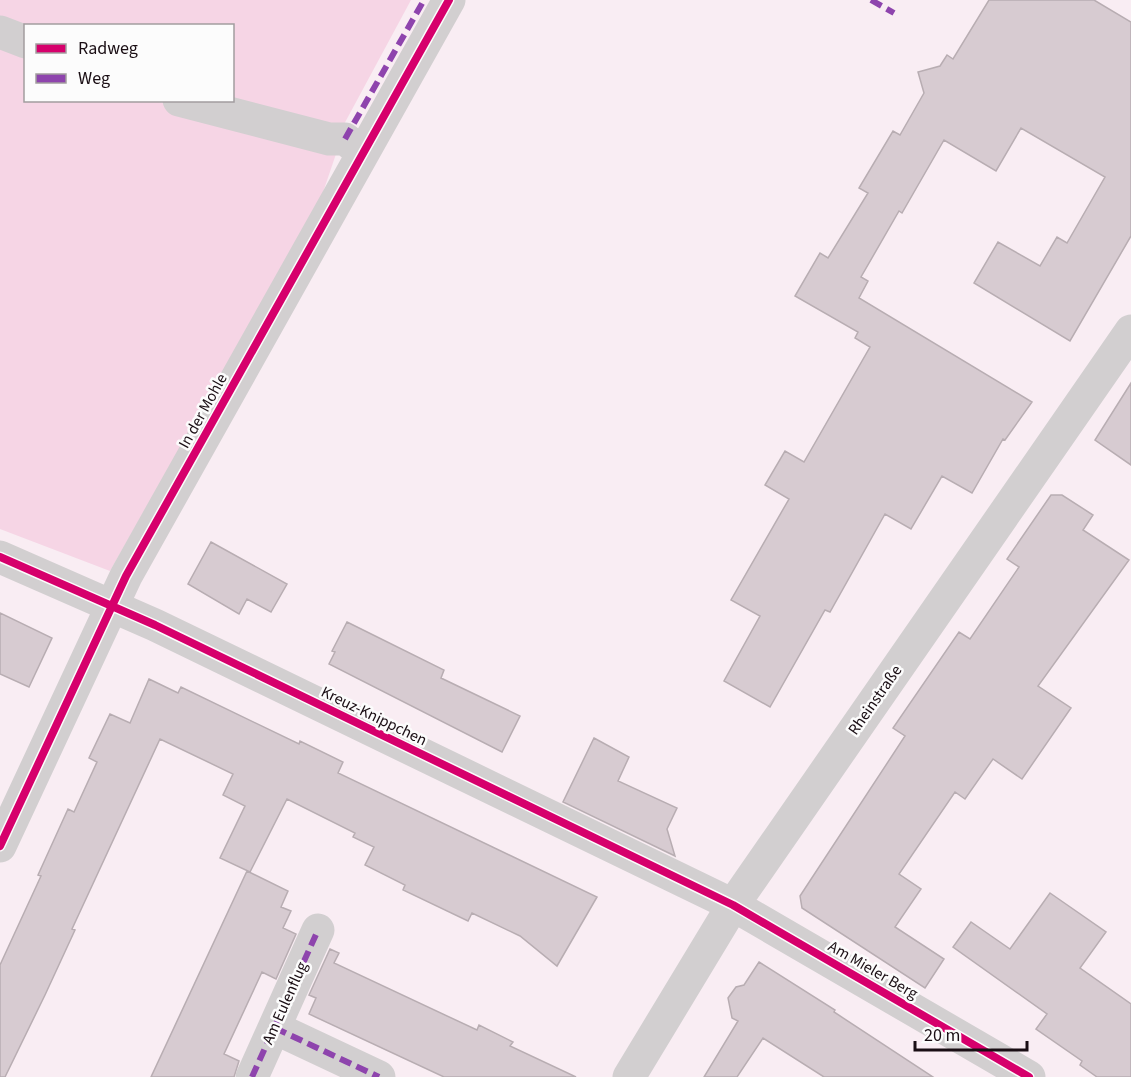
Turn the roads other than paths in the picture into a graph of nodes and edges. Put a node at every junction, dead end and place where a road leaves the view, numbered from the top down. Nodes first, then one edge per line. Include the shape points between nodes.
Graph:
1 (449, 0) edge
2 (0, 32) edge
3 (24, 41) edge
4 (187, 102) edge
5 (363, 153) junction
6 (1131, 331) edge
7 (0, 557) edge
8 (113, 606) junction
9 (0, 846) edge
10 (733, 905) junction
11 (318, 930) dead end
12 (275, 1028) junction
13 (252, 1077) edge
14 (379, 1077) edge
15 (629, 1077) edge
16 (1029, 1077) edge

1 - 5 street, In der Mohle
2 - 3 street
4 - 5 street via 329,139 345,139
5 - 8 street, In der Mohle via 126,576
6 - 10 street, Rheinstraße
7 - 8 street, Kreuz-Knippchen
8 - 9 street, In der Mohle
8 - 10 street, Kreuz-Knippchen
10 - 15 street, Rheinstraße
10 - 16 street, Am Mieler Berg
11 - 12 street, Am Eulenflug
12 - 13 street, Am Eulenflug
12 - 14 street

